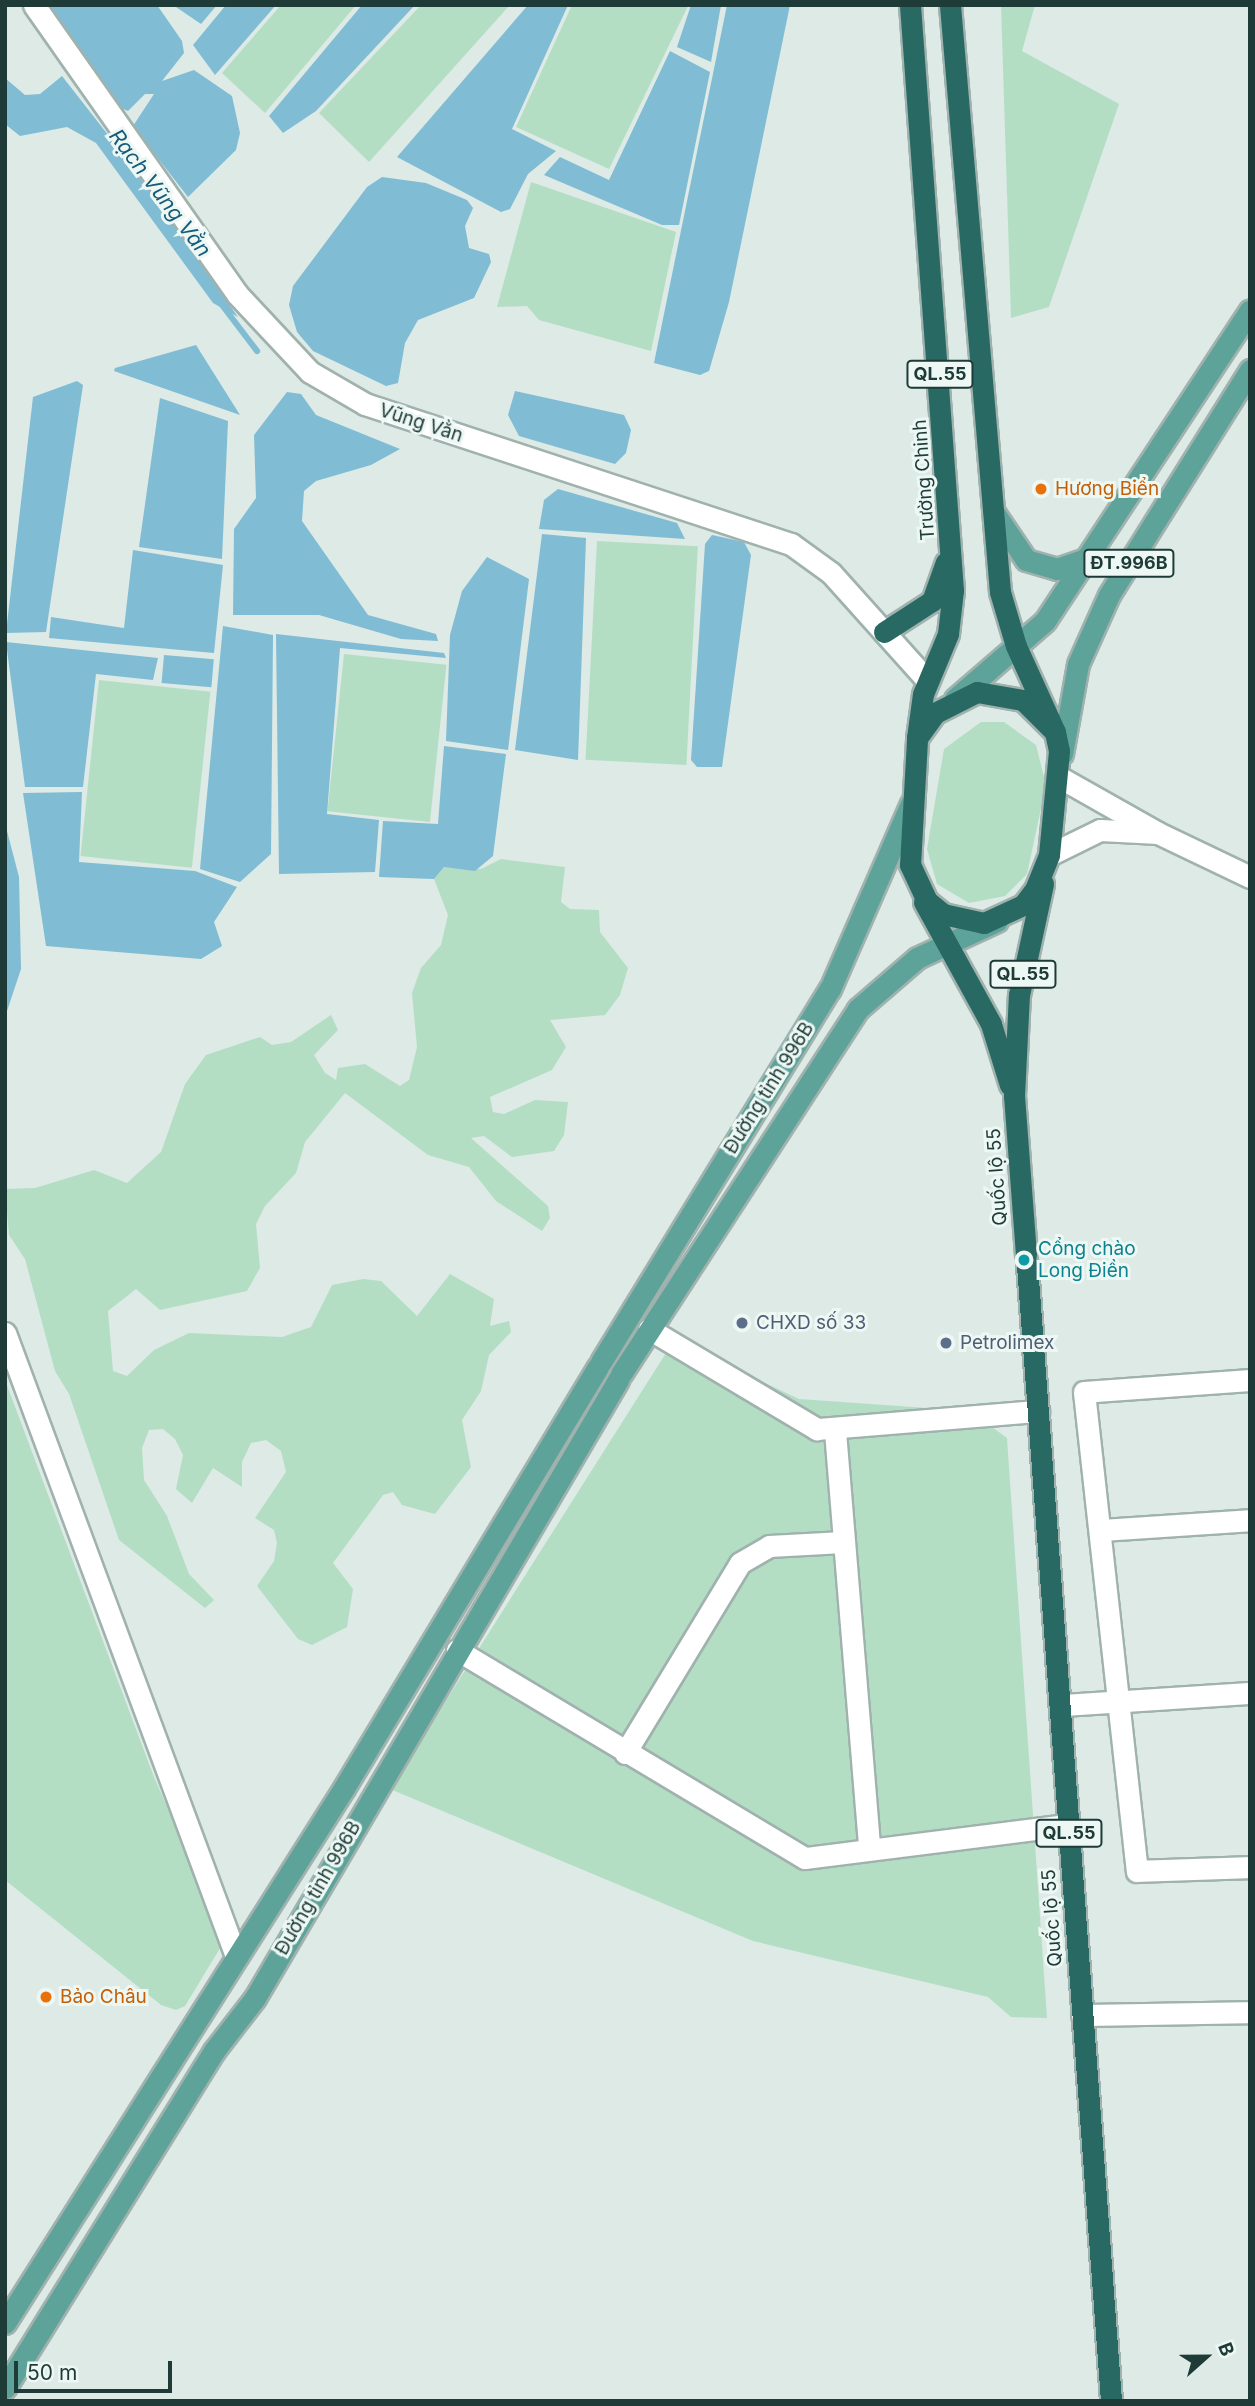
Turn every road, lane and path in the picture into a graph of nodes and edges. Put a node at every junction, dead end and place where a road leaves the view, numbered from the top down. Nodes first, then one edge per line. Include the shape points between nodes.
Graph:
1 (34, 5) edge
2 (910, 5) edge
3 (950, 5) edge
4 (1250, 310) edge
5 (1250, 370) edge
6 (992, 509) junction
7 (952, 540) junction
8 (1095, 554) junction
9 (884, 632) junction
10 (1016, 646) junction
11 (928, 681) junction
12 (955, 699) junction
13 (1055, 732) junction
14 (917, 738) junction
15 (1059, 777) junction
16 (912, 802) junction
17 (1158, 833) junction
18 (1049, 855) junction
19 (1250, 877) edge
20 (916, 885) junction
21 (997, 921) junction
22 (945, 944) junction
23 (1014, 1096) junction
24 (649, 1329) junction
25 (5, 1333) edge
26 (1250, 1380) edge
27 (1038, 1411) junction
28 (835, 1431) junction
29 (1250, 1520) edge
30 (1101, 1530) junction
31 (843, 1542) junction
32 (457, 1650) junction
33 (1250, 1693) edge
34 (1119, 1702) junction
35 (1062, 1705) junction
36 (625, 1753) junction
37 (1068, 1825) junction
38 (869, 1849) junction
39 (1250, 1867) edge
40 (236, 1956) junction
41 (1250, 2012) edge
42 (1082, 2015) junction
43 (187, 2038) junction
44 (214, 2051) junction
45 (5, 2323) edge
46 (5, 2388) edge
47 (1111, 2401) edge

1 - 9 street, Vũng Vằn via 237,294 304,367 365,404 791,544 831,573
2 - 7 highway, Trường Chinh / QL.55
3 - 6 highway, QL.55
4 - 8 main road, ĐT.996B
5 - 15 main road, ĐT.996B via 1109,595 1078,664
6 - 8 main road via 1011,544 1043,568 1070,567
6 - 10 highway, QL.55 via 1000,592
7 - 9 highway via 932,601
7 - 11 highway, Trường Chinh / QL.55 via 953,612
8 - 10 main road, ĐT.996B via 1045,621
9 - 11 street, Vũng Vằn
10 - 12 main road, ĐT.996B
10 - 13 highway, QL.55
11 - 14 highway, Trường Chinh / QL.55
12 - 13 highway via 1001,692 1023,700
12 - 14 highway
13 - 15 highway
14 - 16 highway
15 - 17 street
15 - 18 highway
16 - 20 highway via 909,865
16 - 40 main road, Đường tỉnh 996B via 830,989
17 - 18 street via 1100,830
17 - 19 street
18 - 21 highway via 1023,905
18 - 23 highway, Quốc lộ 55 / QL.55 via 1019,995
20 - 21 highway via 943,914
20 - 22 highway, Quốc lộ 55 / QL.55
21 - 22 main road, Đường tỉnh 996B
22 - 23 highway, Quốc lộ 55 / QL.55 via 990,1024
22 - 24 main road, Đường tỉnh 996B via 883,983 858,1009
23 - 27 highway, Quốc lộ 55 / QL.55
24 - 28 street via 799,1420
24 - 32 main road, Đường tỉnh 996B
25 - 40 street
26 - 30 street via 1084,1392
27 - 28 street
27 - 35 highway, Quốc lộ 55 / QL.55
28 - 31 street
29 - 30 street
30 - 34 street
31 - 36 street via 769,1546 740,1563
31 - 38 street
32 - 36 street
32 - 44 main road, Đường tỉnh 996B via 255,1998
33 - 34 street
34 - 35 street
34 - 39 street via 1137,1871
35 - 37 highway, Quốc lộ 55 / QL.55
36 - 38 street via 794,1853
37 - 38 street
37 - 42 highway, Quốc lộ 55 / QL.55
40 - 43 main road, Đường tỉnh 996B
41 - 42 street
42 - 47 highway, Quốc lộ 55 / QL.55
43 - 44 main road
43 - 45 main road, Đường tỉnh 996B
44 - 46 main road, Đường tỉnh 996B

